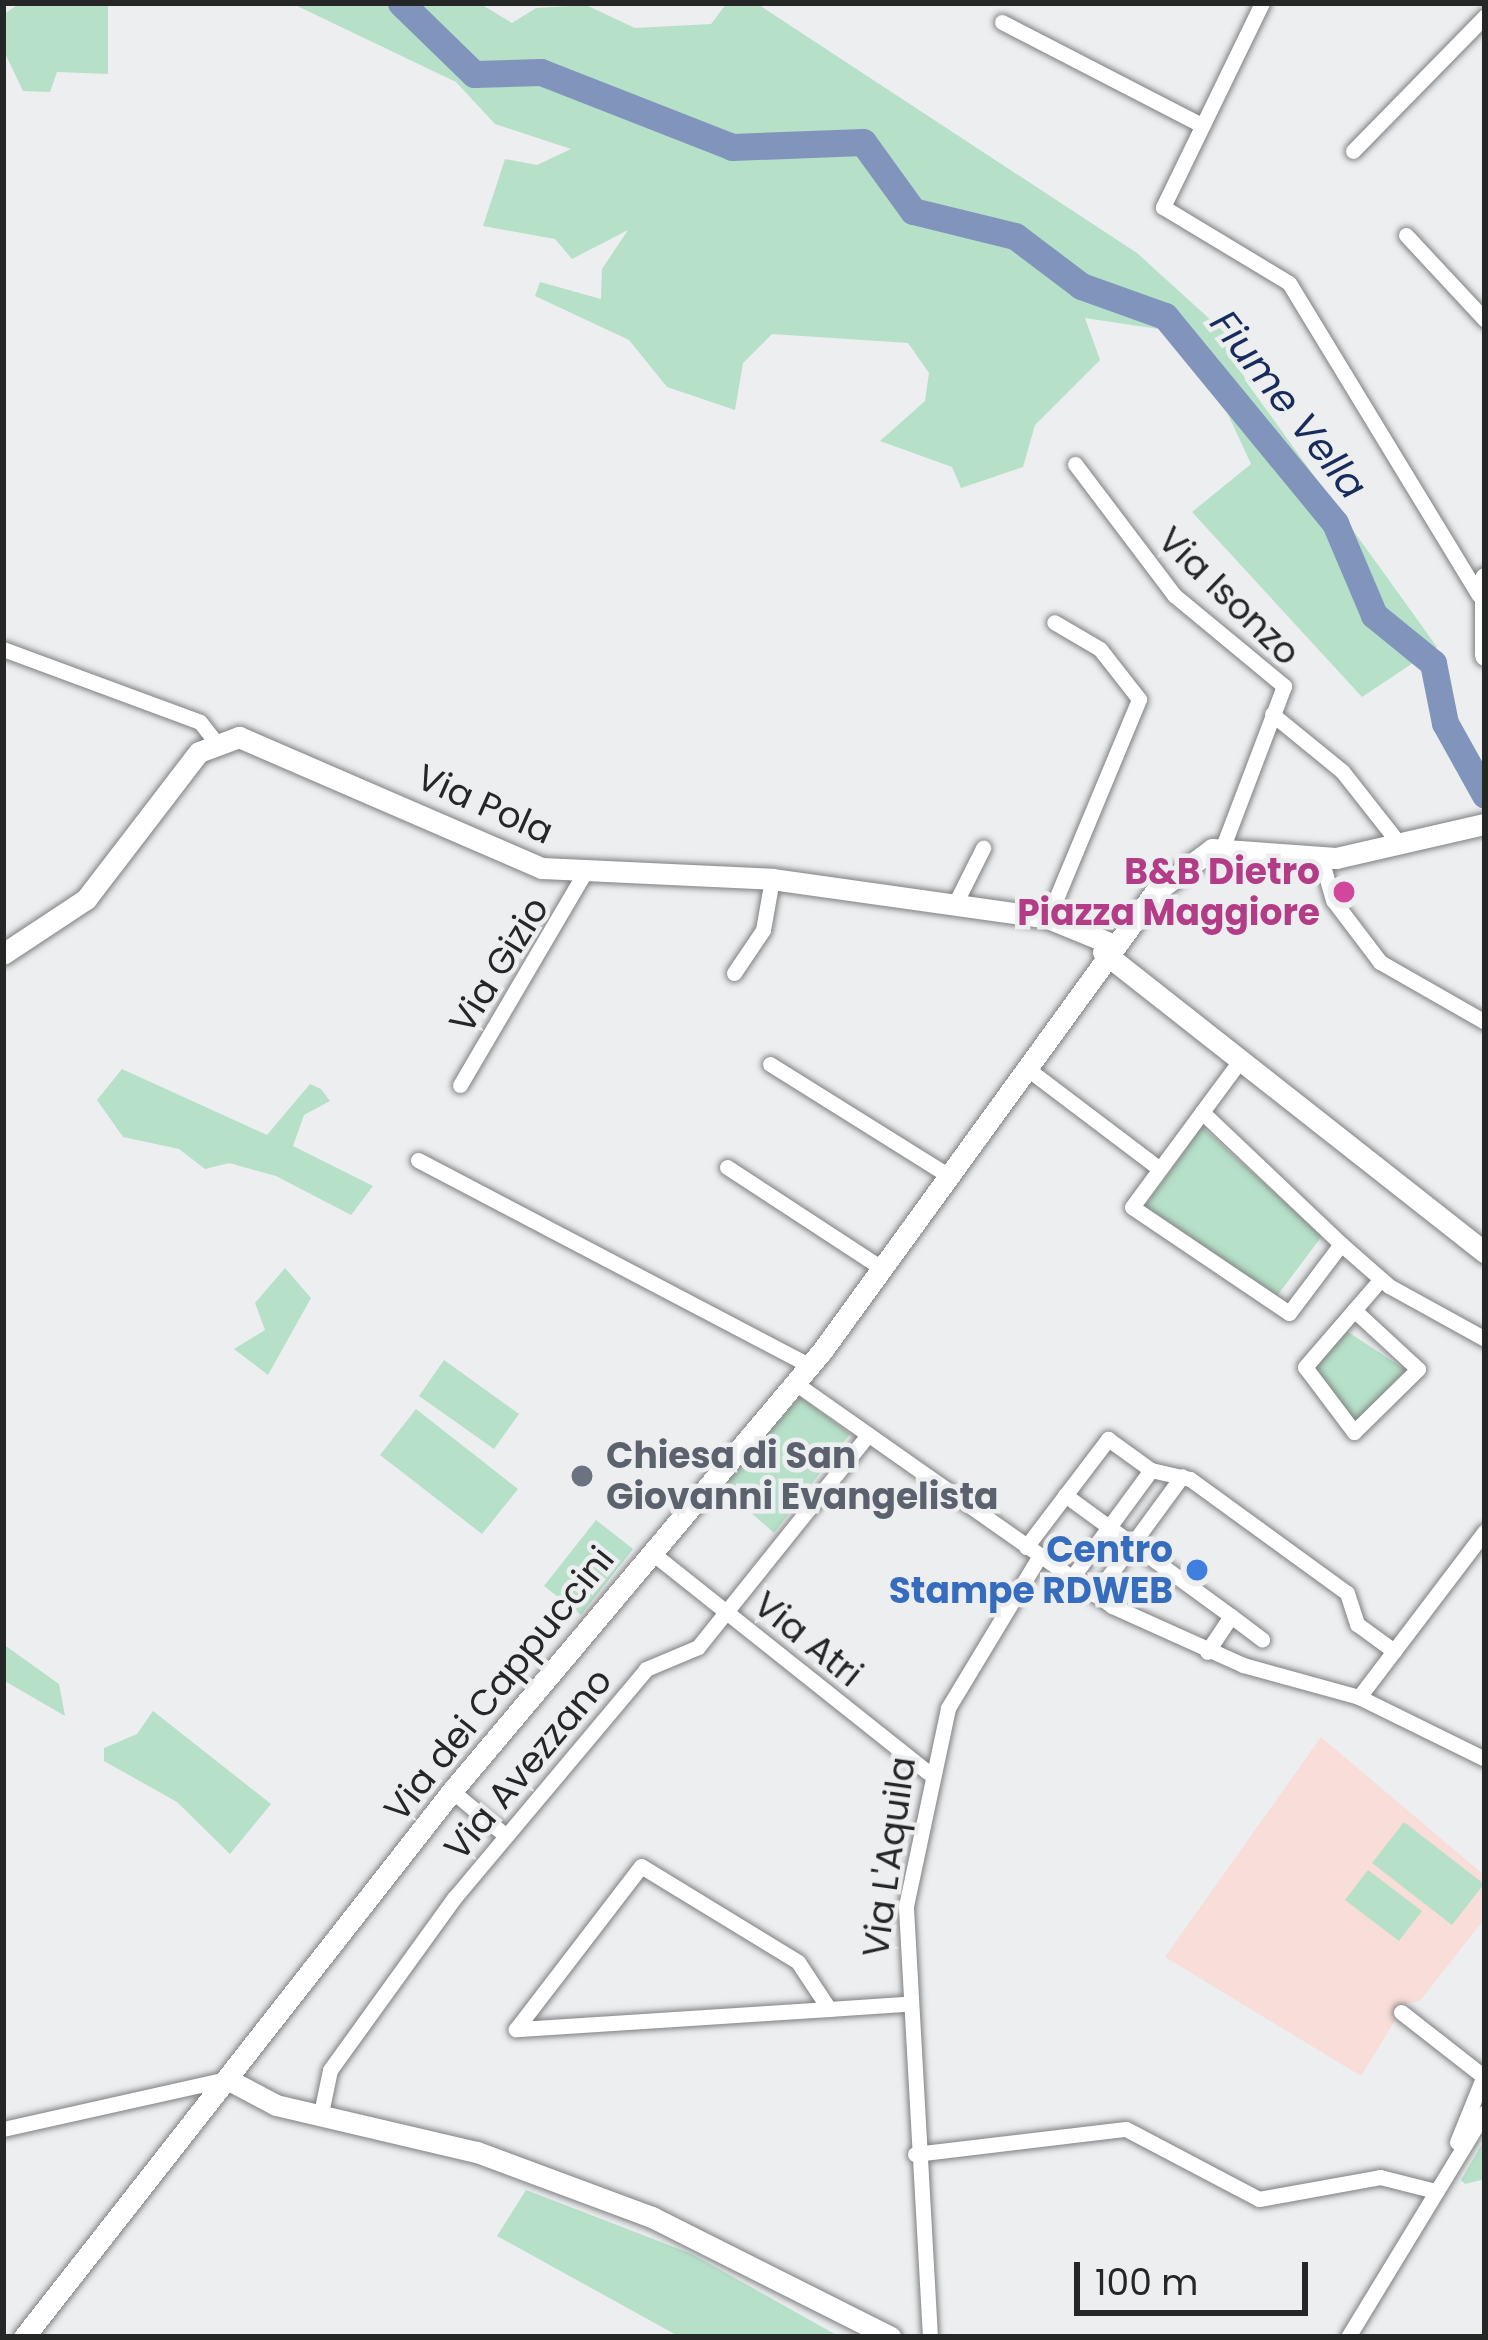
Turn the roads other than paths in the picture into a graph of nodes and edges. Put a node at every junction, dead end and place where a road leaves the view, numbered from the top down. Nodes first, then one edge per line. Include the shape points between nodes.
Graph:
1 (1262, 3) edge
2 (1485, 16) edge
3 (1002, 22) dead end
4 (1198, 122) junction
5 (1353, 152) dead end
6 (1406, 235) dead end
7 (1485, 320) edge
8 (1075, 464) dead end
9 (1482, 587) edge
10 (1054, 622) dead end
11 (3, 649) edge
12 (1485, 655) edge
13 (1272, 714) junction
14 (215, 741) junction
15 (1485, 824) edge
16 (1401, 846) junction
17 (983, 848) dead end
18 (1222, 849) junction
19 (1321, 859) junction
20 (584, 874) junction
21 (772, 879) junction
22 (955, 904) junction
23 (1048, 918) junction
24 (1106, 948) junction
25 (3, 954) edge
26 (734, 974) dead end
27 (1485, 1022) edge
28 (1242, 1058) junction
29 (770, 1064) dead end
30 (1025, 1067) junction
31 (460, 1085) dead end
32 (1202, 1112) junction
33 (418, 1160) dead end
34 (727, 1167) dead end
35 (1160, 1169) junction
36 (949, 1176) junction
37 (1342, 1244) junction
38 (1485, 1253) edge
39 (883, 1269) junction
40 (1380, 1280) junction
41 (1354, 1310) junction
42 (1485, 1339) edge
43 (802, 1375) junction
44 (868, 1435) junction
45 (1150, 1470) junction
46 (1182, 1476) junction
47 (1065, 1495) junction
48 (1108, 1527) junction
49 (1485, 1531) edge
50 (1132, 1544) junction
51 (651, 1552) junction
52 (1033, 1552) junction
53 (1071, 1579) junction
54 (1095, 1595) junction
55 (726, 1612) junction
56 (1231, 1616) junction
57 (1262, 1639) dead end
58 (1394, 1651) junction
59 (1207, 1652) junction
60 (1359, 1697) junction
61 (1485, 1760) edge
62 (928, 1772) junction
63 (452, 1792) junction
64 (506, 1836) junction
65 (903, 2004) junction
66 (829, 2009) junction
67 (1401, 2012) dead end
68 (1484, 2075) edge
69 (227, 2079) junction
70 (1485, 2112) edge
71 (321, 2113) junction
72 (3, 2129) edge
73 (1457, 2142) junction
74 (915, 2154) junction
75 (1431, 2190) junction
76 (24, 2337) edge
77 (892, 2337) edge
78 (930, 2337) edge
79 (1348, 2337) edge

1 - 4 street
2 - 5 street
3 - 4 street
4 - 9 street via 1163,207 1289,284
6 - 7 street
8 - 13 street, Via Isonzo via 1174,595 1284,686
9 - 12 street
10 - 23 street via 1100,649 1139,699
11 - 14 street via 200,722
13 - 16 street via 1342,771
13 - 18 street, Via Isonzo
14 - 20 street, Via Pola via 250,739 525,862
14 - 25 street via 86,899
15 - 16 street
16 - 19 street
17 - 22 street
18 - 19 street
18 - 24 street, Via dei Cappuccini via 1189,861
19 - 27 street via 1333,900 1380,962
20 - 21 street, Via Pola
20 - 31 street, Via Gizio
21 - 22 street, Via Pola
21 - 26 street via 763,930
22 - 23 street, Via Pola
23 - 24 street, Via Pola
24 - 28 street, Via Pola
24 - 30 street, Via dei Cappuccini
28 - 32 street
28 - 38 street, Via Pola
29 - 36 street
30 - 35 street
30 - 36 street, Via dei Cappuccini
32 - 35 street
32 - 37 street
33 - 43 street
34 - 39 street
35 - 37 street via 1132,1207 1289,1313
36 - 39 street, Via dei Cappuccini
37 - 40 street
39 - 43 street, Via dei Cappuccini
40 - 41 street
40 - 42 street
41 - 41 street via 1305,1366 1354,1432 1418,1369
43 - 44 street
43 - 51 street, Via dei Cappuccini
44 - 52 street
44 - 55 street, Via Avezzano
45 - 46 street
45 - 47 street, Via L'Aquila via 1108,1439
45 - 48 street
46 - 50 street
46 - 58 street via 1347,1593 1357,1624
47 - 48 street
47 - 52 street, Via L'Aquila
48 - 50 street
48 - 53 street
49 - 58 street
50 - 54 street
50 - 56 street
51 - 55 street, Via Atri
51 - 63 street, Via dei Cappuccini
52 - 53 street
52 - 62 street, Via L'Aquila via 966,1666
53 - 54 street
54 - 59 street
55 - 62 street, Via Atri
55 - 64 street, Via Avezzano via 690,1655 646,1669
56 - 57 street
56 - 59 street
58 - 60 street
59 - 60 street
60 - 61 street
62 - 65 street, Via L'Aquila via 903,1924
63 - 64 street
63 - 69 street, Via dei Cappuccini
64 - 71 street, Via Avezzano via 330,2070
65 - 66 street
65 - 74 street, Via L'Aquila
66 - 66 street via 798,1962 640,1866 516,2031
67 - 68 street
68 - 73 street
69 - 71 street
69 - 72 street
69 - 76 street, Via dei Cappuccini
70 - 73 street
71 - 77 street via 477,2152 652,2217
73 - 75 street
74 - 75 street via 1126,2129 1259,2199 1380,2177
74 - 78 street, Via L'Aquila
75 - 79 street

